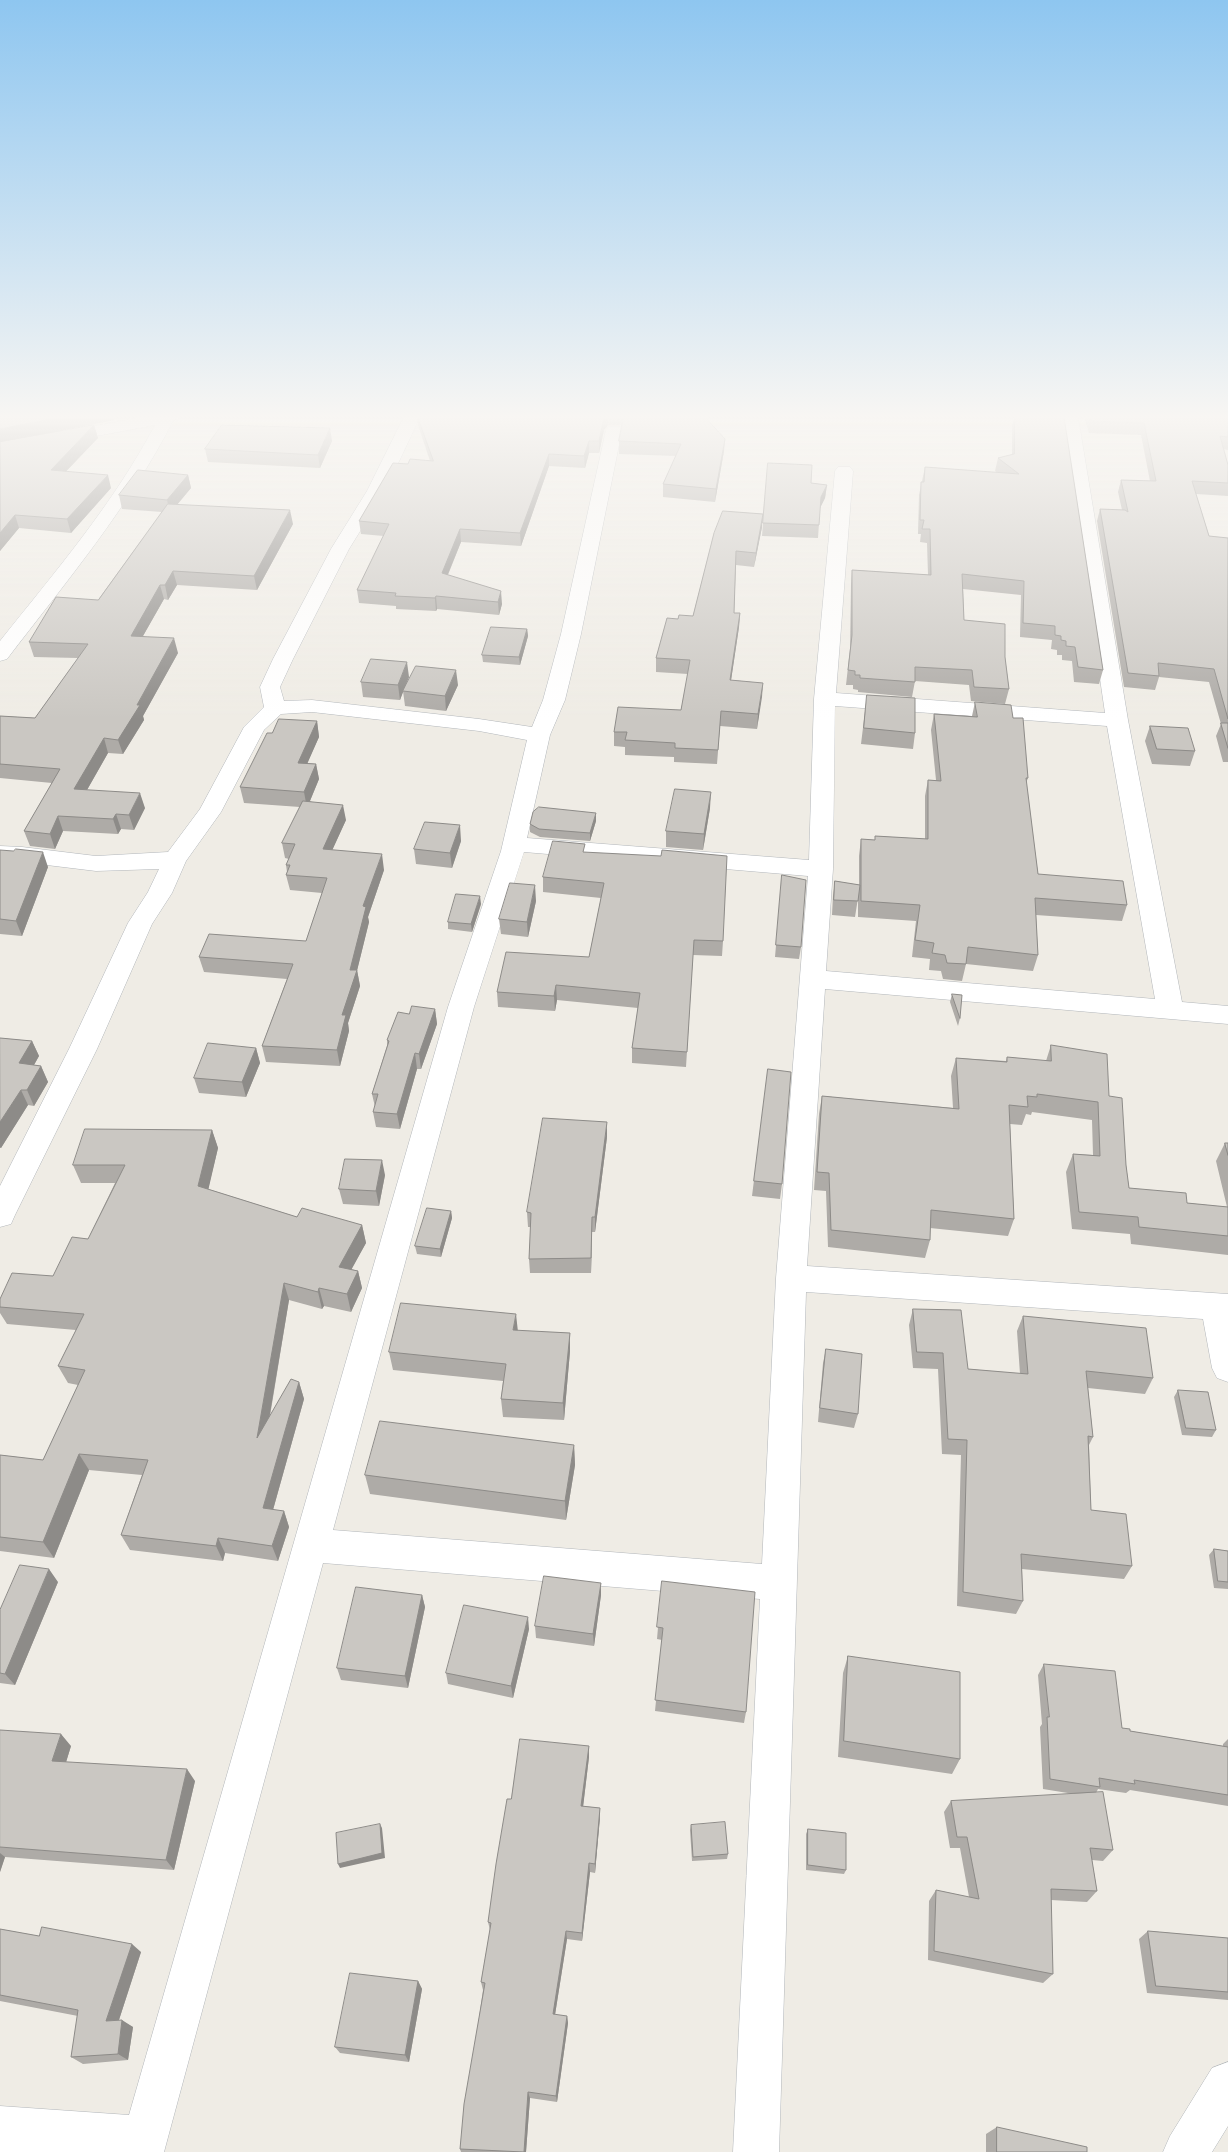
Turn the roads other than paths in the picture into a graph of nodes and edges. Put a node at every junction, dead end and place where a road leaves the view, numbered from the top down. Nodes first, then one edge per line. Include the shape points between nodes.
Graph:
1 (105, 517) edge
2 (360, 517) edge
3 (595, 517) edge
4 (840, 517) edge
5 (1085, 517) edge
6 (0, 655) edge
7 (825, 699) junction
8 (275, 708) junction
9 (1117, 720) junction
10 (540, 735) junction
11 (514, 844) junction
12 (0, 854) edge
13 (175, 860) junction
14 (821, 869) junction
15 (814, 979) junction
16 (1170, 1009) junction
17 (1228, 1014) edge
18 (0, 1214) edge
19 (791, 1278) junction
20 (1222, 1306) edge
21 (1228, 1368) edge
22 (310, 1545) junction
23 (779, 1583) junction
24 (1228, 2084) edge
25 (0, 2129) edge
26 (142, 2146) edge
27 (756, 2152) edge
28 (1186, 2152) edge

1 - 6 street
2 - 8 street via 282,659 270,687
3 - 10 street via 571,634 554,700
4 - 7 street
5 - 9 street
7 - 9 street
7 - 14 street
8 - 10 street via 312,706
8 - 13 street via 255,727 210,812
9 - 16 street
10 - 11 street
11 - 14 street
11 - 22 street via 461,1007
12 - 13 street via 84,863 135,864
13 - 18 street via 160,893 140,923 83,1048
14 - 15 street
15 - 16 street
15 - 19 street
16 - 17 street
19 - 20 street
19 - 23 street
20 - 21 street
22 - 23 street
22 - 26 street
23 - 27 street
24 - 28 street
25 - 26 street

